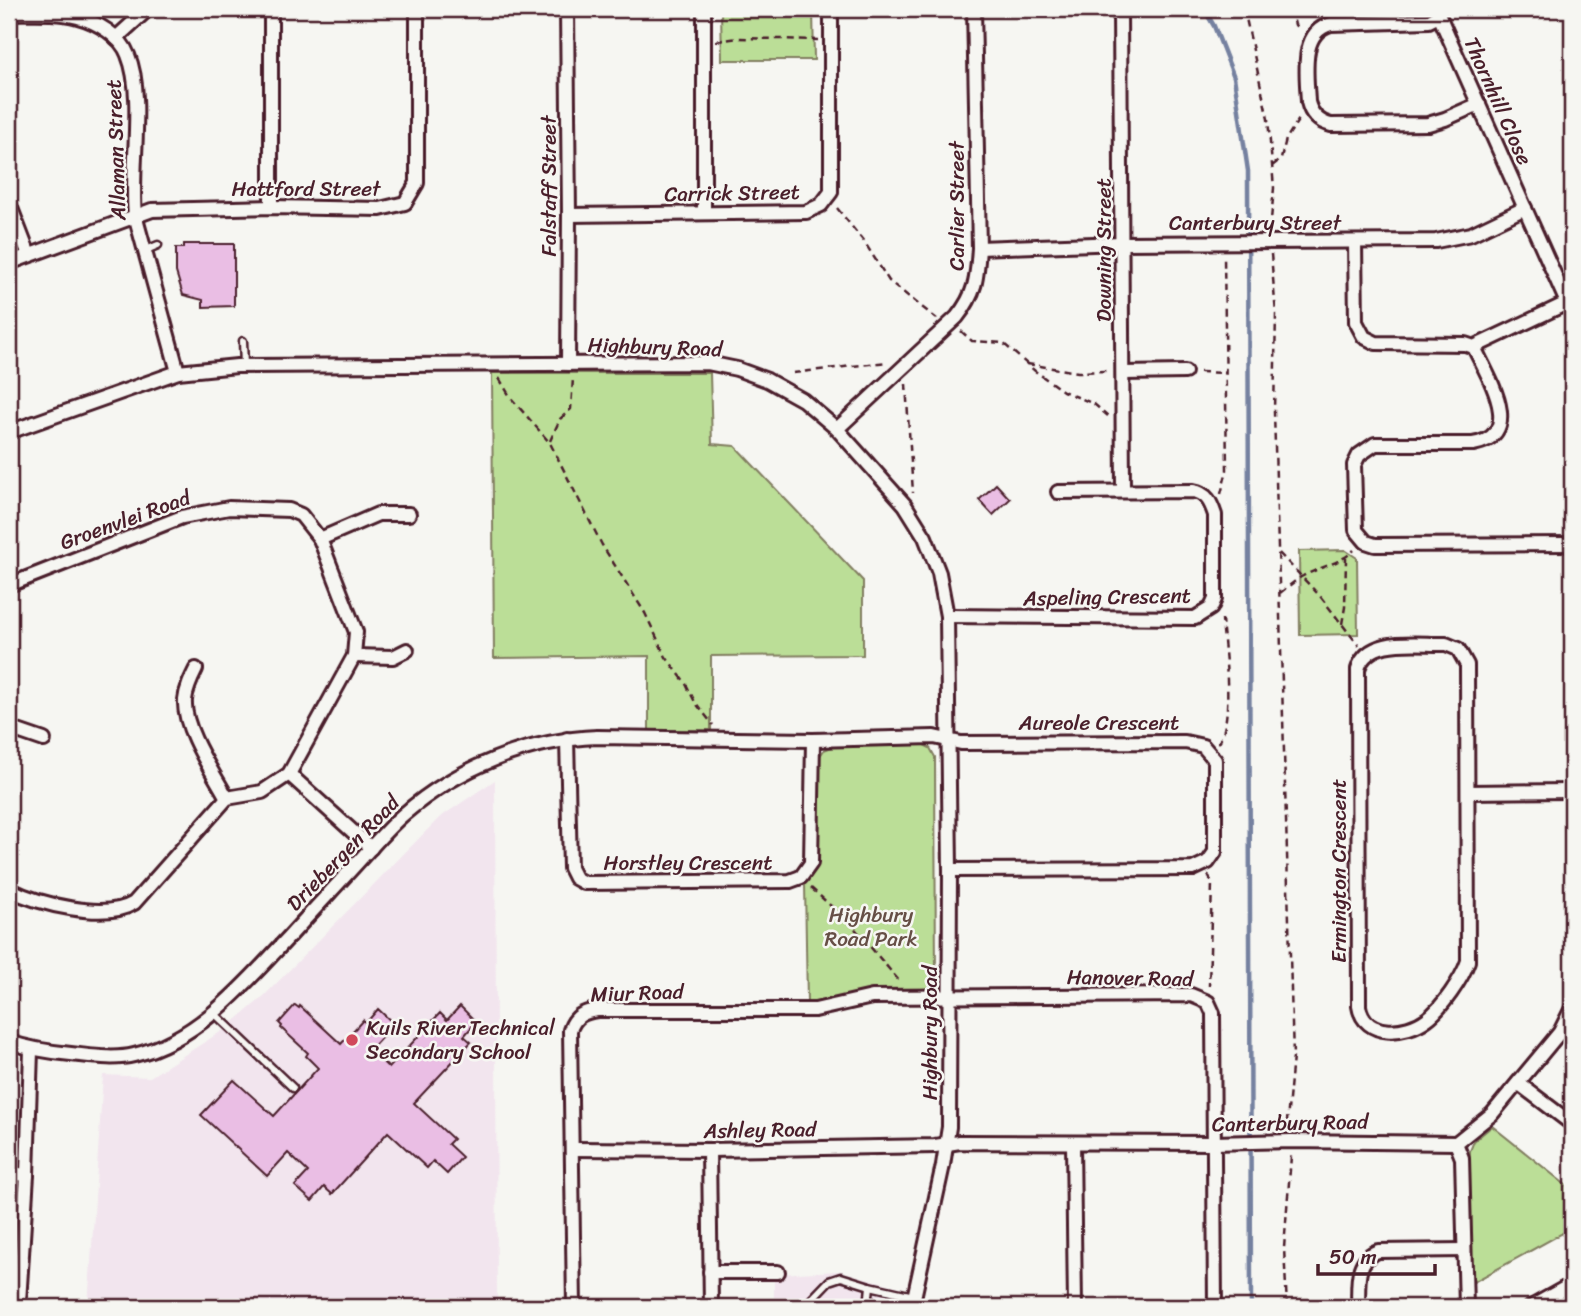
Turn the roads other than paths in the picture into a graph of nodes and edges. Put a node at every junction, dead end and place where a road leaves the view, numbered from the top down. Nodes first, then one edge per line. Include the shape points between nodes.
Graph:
1 (148, 9) edge
2 (417, 9) edge
3 (567, 9) edge
4 (704, 9) edge
5 (831, 9) edge
6 (974, 9) edge
7 (1120, 9) edge
8 (25, 11) edge
9 (271, 11) dead end
10 (9, 13) edge
11 (1438, 13) edge
12 (116, 38) junction
13 (1479, 104) junction
14 (9, 203) edge
15 (271, 207) junction
16 (1525, 208) junction
17 (704, 213) junction
18 (135, 215) junction
19 (569, 215) junction
20 (1355, 242) junction
21 (1122, 243) junction
22 (158, 245) dead end
23 (979, 248) junction
24 (144, 251) junction
25 (29, 255) junction
26 (9, 263) edge
27 (1570, 309) edge
28 (243, 341) dead end
29 (1474, 346) junction
30 (571, 364) junction
31 (244, 366) junction
32 (178, 372) junction
33 (1185, 372) road end
34 (1124, 373) junction
35 (836, 429) junction
36 (9, 432) edge
37 (1123, 491) junction
38 (1058, 492) dead end
39 (409, 514) dead end
40 (320, 539) junction
41 (1572, 544) edge
42 (9, 584) edge
43 (947, 616) junction
44 (407, 650) dead end
45 (354, 656) junction
46 (196, 669) dead end
47 (9, 728) edge
48 (567, 739) junction
49 (44, 740) dead end
50 (813, 740) junction
51 (947, 740) junction
52 (289, 774) junction
53 (1572, 791) edge
54 (1468, 792) junction
55 (227, 798) junction
56 (371, 848) junction
57 (950, 870) junction
58 (9, 889) edge
59 (949, 996) junction
60 (1572, 1008) edge
61 (213, 1012) junction
62 (9, 1042) edge
63 (32, 1050) junction
64 (1518, 1083) junction
65 (293, 1088) dead end
66 (1572, 1124) edge
67 (1073, 1143) junction
68 (1214, 1143) junction
69 (1456, 1143) junction
70 (946, 1144) junction
71 (573, 1149) junction
72 (709, 1150) junction
73 (9, 1173) edge
74 (27, 1175) junction
75 (1464, 1250) junction
76 (710, 1272) junction
77 (778, 1272) dead end
78 (1572, 1284) edge
79 (870, 1286) junction
80 (913, 1301) edge
81 (16, 1307) edge
82 (574, 1307) edge
83 (711, 1307) edge
84 (804, 1307) edge
85 (868, 1307) edge
86 (1075, 1307) edge
87 (1215, 1307) edge
88 (1358, 1307) edge
89 (1466, 1307) edge
90 (1531, 1307) edge

1 - 12 street
2 - 15 street, Hattford Street via 417,183 412,195 405,203 380,209
3 - 19 street, Falstaff Street
4 - 17 street
5 - 17 street, Carrick Street via 831,192 827,199 806,212
6 - 23 street, Carlier Street
7 - 21 street, Downing Street
8 - 10 street, Allaman Street
8 - 12 street, Allaman Street via 78,16
9 - 15 street
11 - 13 street, Thornhill Close
11 - 13 street via 1429,21 1319,28 1308,48 1311,111 1331,125 1428,124
12 - 18 street, Allaman Street via 127,52 134,74
13 - 16 street, Thornhill Close
14 - 25 street
15 - 18 street, Hattford Street via 152,210
16 - 20 street, Canterbury Street via 1448,240
16 - 27 street
17 - 19 street, Carrick Street
18 - 24 street, Allaman Street
18 - 25 street, Hattford Street
19 - 30 street, Falstaff Street
20 - 21 street, Canterbury Street
20 - 29 street via 1356,322 1364,337 1376,344
21 - 23 street, Canterbury Street
21 - 34 street, Downing Street
22 - 24 lane
23 - 35 street, Carlier Street via 977,283 970,302
24 - 32 street, Allaman Street
25 - 26 street, Hattford Street
27 - 29 street
28 - 31 lane
29 - 41 street via 1501,408 1499,425 1480,443 1375,444 1365,450 1354,465 1356,530 1375,545
30 - 31 street, Highbury Road
30 - 35 street, Highbury Road via 708,363 737,369 789,391
31 - 32 street, Highbury Road
32 - 36 street, Highbury Road
33 - 34 street
34 - 37 street, Downing Street
35 - 43 street, Highbury Road via 914,517 934,558
37 - 38 street
37 - 43 street, Aspeling Crescent via 1193,491 1212,504 1215,599 1211,608 1195,618
39 - 40 street via 378,514
40 - 42 street, Groenvlei Road via 301,515 289,509 229,508 182,517
40 - 45 street, Groenvlei Road via 356,632
43 - 51 street, Highbury Road
44 - 45 street via 393,657
45 - 52 street
46 - 55 street via 186,691 187,713 193,734
47 - 49 street
48 - 50 street, Driebergen Road
48 - 50 street, Horstley Crescent via 570,868 584,883 790,881 801,877 811,863
48 - 56 street, Driebergen Road via 496,759 437,789
50 - 51 street, Driebergen Road
51 - 57 street, Highbury Road
51 - 57 street, Aureole Crescent via 1185,742 1203,746 1215,760 1215,852 1204,866
52 - 55 street via 262,792
52 - 56 street
53 - 54 street
54 - 54 street, Ermington Crescent via 1468,671 1462,654 1446,645 1385,645 1366,653 1358,669 1359,1006 1363,1018 1379,1030 1421,1023 1465,971 1469,951
55 - 58 street via 144,894 125,908 62,908
56 - 61 street, Driebergen Road via 238,992
57 - 59 street, Highbury Road
59 - 68 street, Hanover Road via 1203,998 1213,1013
59 - 70 street, Highbury Road
59 - 71 street, Miur Road via 873,997 815,1010 584,1012 570,1030
60 - 64 street via 1560,1032
61 - 63 street, Driebergen Road via 178,1037 132,1056
61 - 65 lane
62 - 63 street, Driebergen Road
63 - 74 street
64 - 66 street
64 - 69 street via 1492,1114
67 - 68 street, Canterbury Road
67 - 70 street, Canterbury Road
67 - 86 street
68 - 69 street, Canterbury Road
68 - 87 street, Hanover Road
69 - 75 street via 1462,1158
70 - 72 street, Ashley Road
70 - 80 street, Highbury Road
71 - 72 street, Ashley Road
71 - 82 street, Miur Road
72 - 76 street
73 - 74 street
74 - 81 street
75 - 88 street via 1369,1254 1359,1269
75 - 89 street
76 - 77 street
76 - 83 street
78 - 90 street
79 - 80 lane
79 - 84 lane via 834,1278
79 - 85 lane

